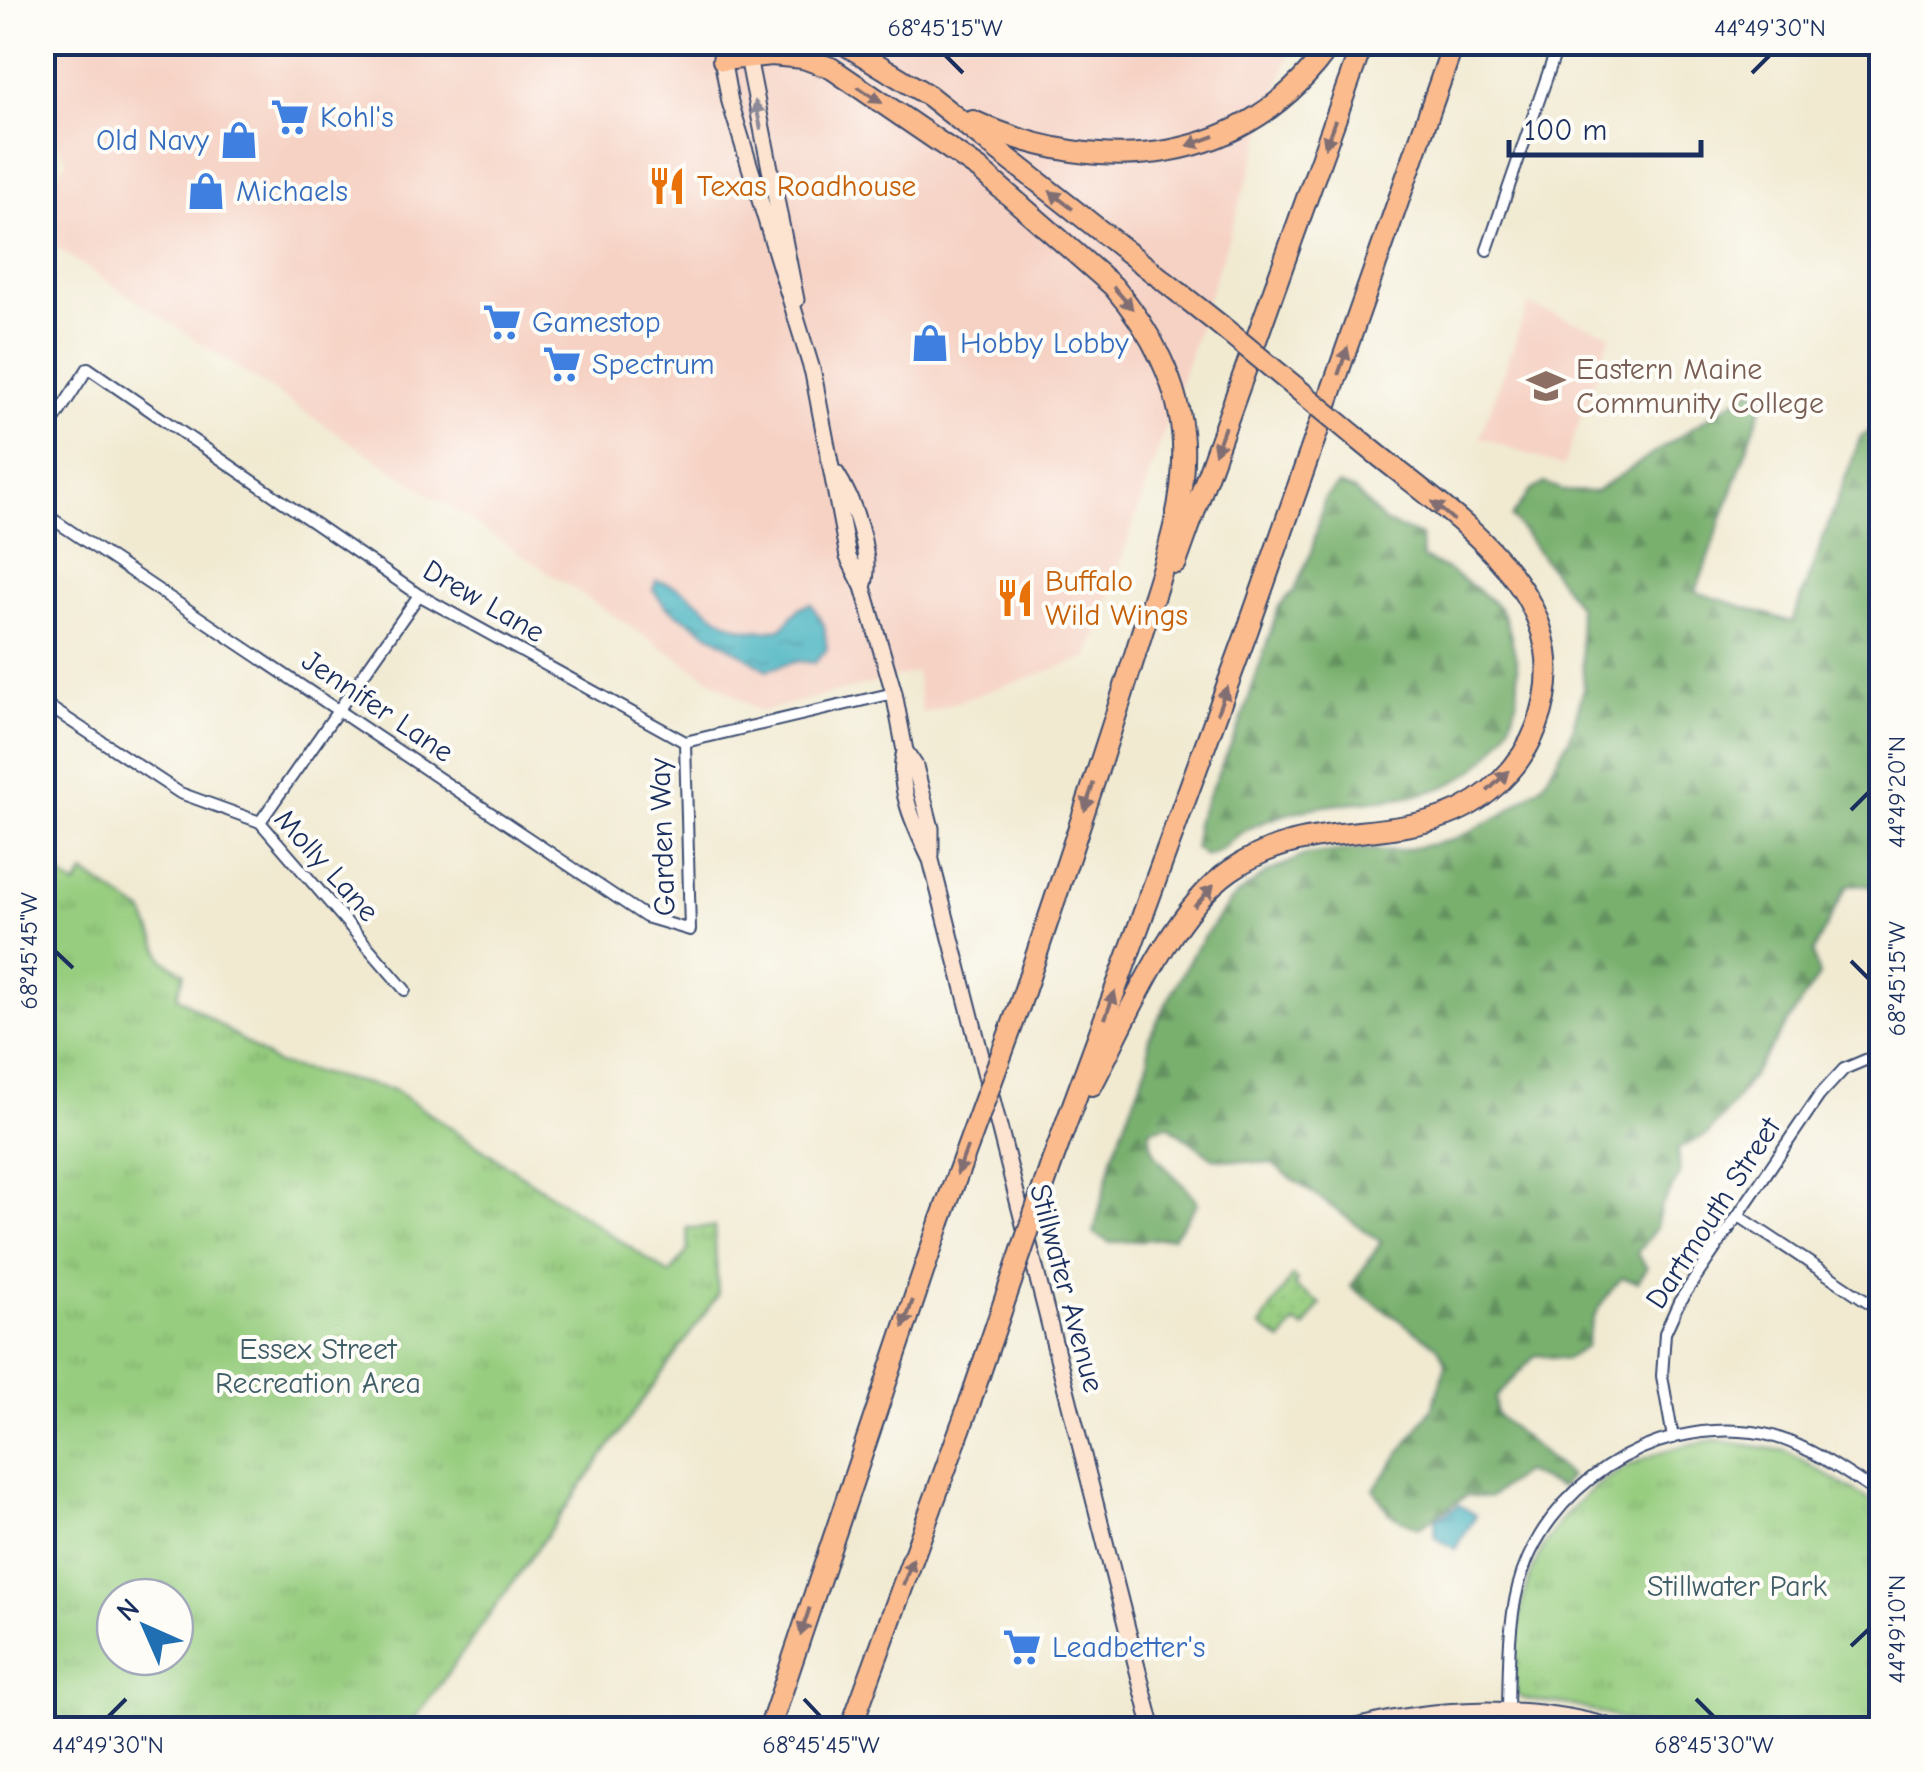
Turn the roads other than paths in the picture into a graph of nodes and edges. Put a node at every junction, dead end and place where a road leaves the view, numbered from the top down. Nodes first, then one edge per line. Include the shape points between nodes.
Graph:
1 (841, 42) edge
2 (1332, 42) edge
3 (1363, 42) edge
4 (1454, 42) edge
5 (1559, 42) edge
6 (747, 50) edge
7 (722, 51) edge
8 (929, 96) junction
9 (1486, 250) dead end
10 (797, 314) junction
11 (42, 439) edge
12 (42, 512) edge
13 (419, 594) junction
14 (894, 693) junction
15 (42, 702) edge
16 (1120, 704) junction
17 (337, 709) junction
18 (684, 742) junction
19 (260, 822) junction
20 (690, 930) joint
21 (405, 990) dead end
22 (1882, 1052) edge
23 (1052, 1162) junction
24 (1738, 1216) junction
25 (1882, 1291) edge
26 (1877, 1308) edge
27 (1673, 1438) junction
28 (1882, 1496) edge
29 (1508, 1708) junction
30 (770, 1730) edge
31 (850, 1730) edge
32 (1153, 1730) edge
33 (1344, 1730) edge
34 (1621, 1730) edge

1 - 8 highway
2 -> 8 highway via 1304,78 1262,113 1195,144 1132,157 1055,151 990,129
3 -> 16 highway
23 -> 4 highway
5 - 9 street
6 - 7 highway
10 -> 6 main road, Stillwater Avenue
6 -> 16 highway via 831,68 978,169 1135,311 1170,380 1182,471 1174,527
7 - 10 main road, Stillwater Avenue via 730,102
23 -> 8 highway, bridge via 1181,924 1228,872 1280,843 1450,814 1503,780 1533,736 1548,685 1548,657 1531,597 1499,558 1220,325
10 - 14 main road, Stillwater Avenue
11 - 13 street, Drew Lane via 88,368
12 - 17 street, Jennifer Lane
13 - 17 street
13 - 18 street, Drew Lane
14 - 18 street
14 - 32 main road, Stillwater Avenue
15 - 19 street, Molly Lane via 180,793
16 -> 30 highway, bridge
17 - 19 street
17 - 20 street, Jennifer Lane via 646,917
18 - 20 street, Garden Way
19 - 21 street, Molly Lane
22 - 24 street, Dartmouth Street via 1844,1070 1819,1096
31 -> 23 highway, bridge
24 - 26 street
24 - 27 street, Dartmouth Street via 1665,1332 1662,1376
25 - 26 street
27 - 28 street via 1752,1432 1779,1439
27 - 29 street via 1609,1464 1546,1527 1529,1556 1511,1621
29 - 33 main road
29 - 34 main road

